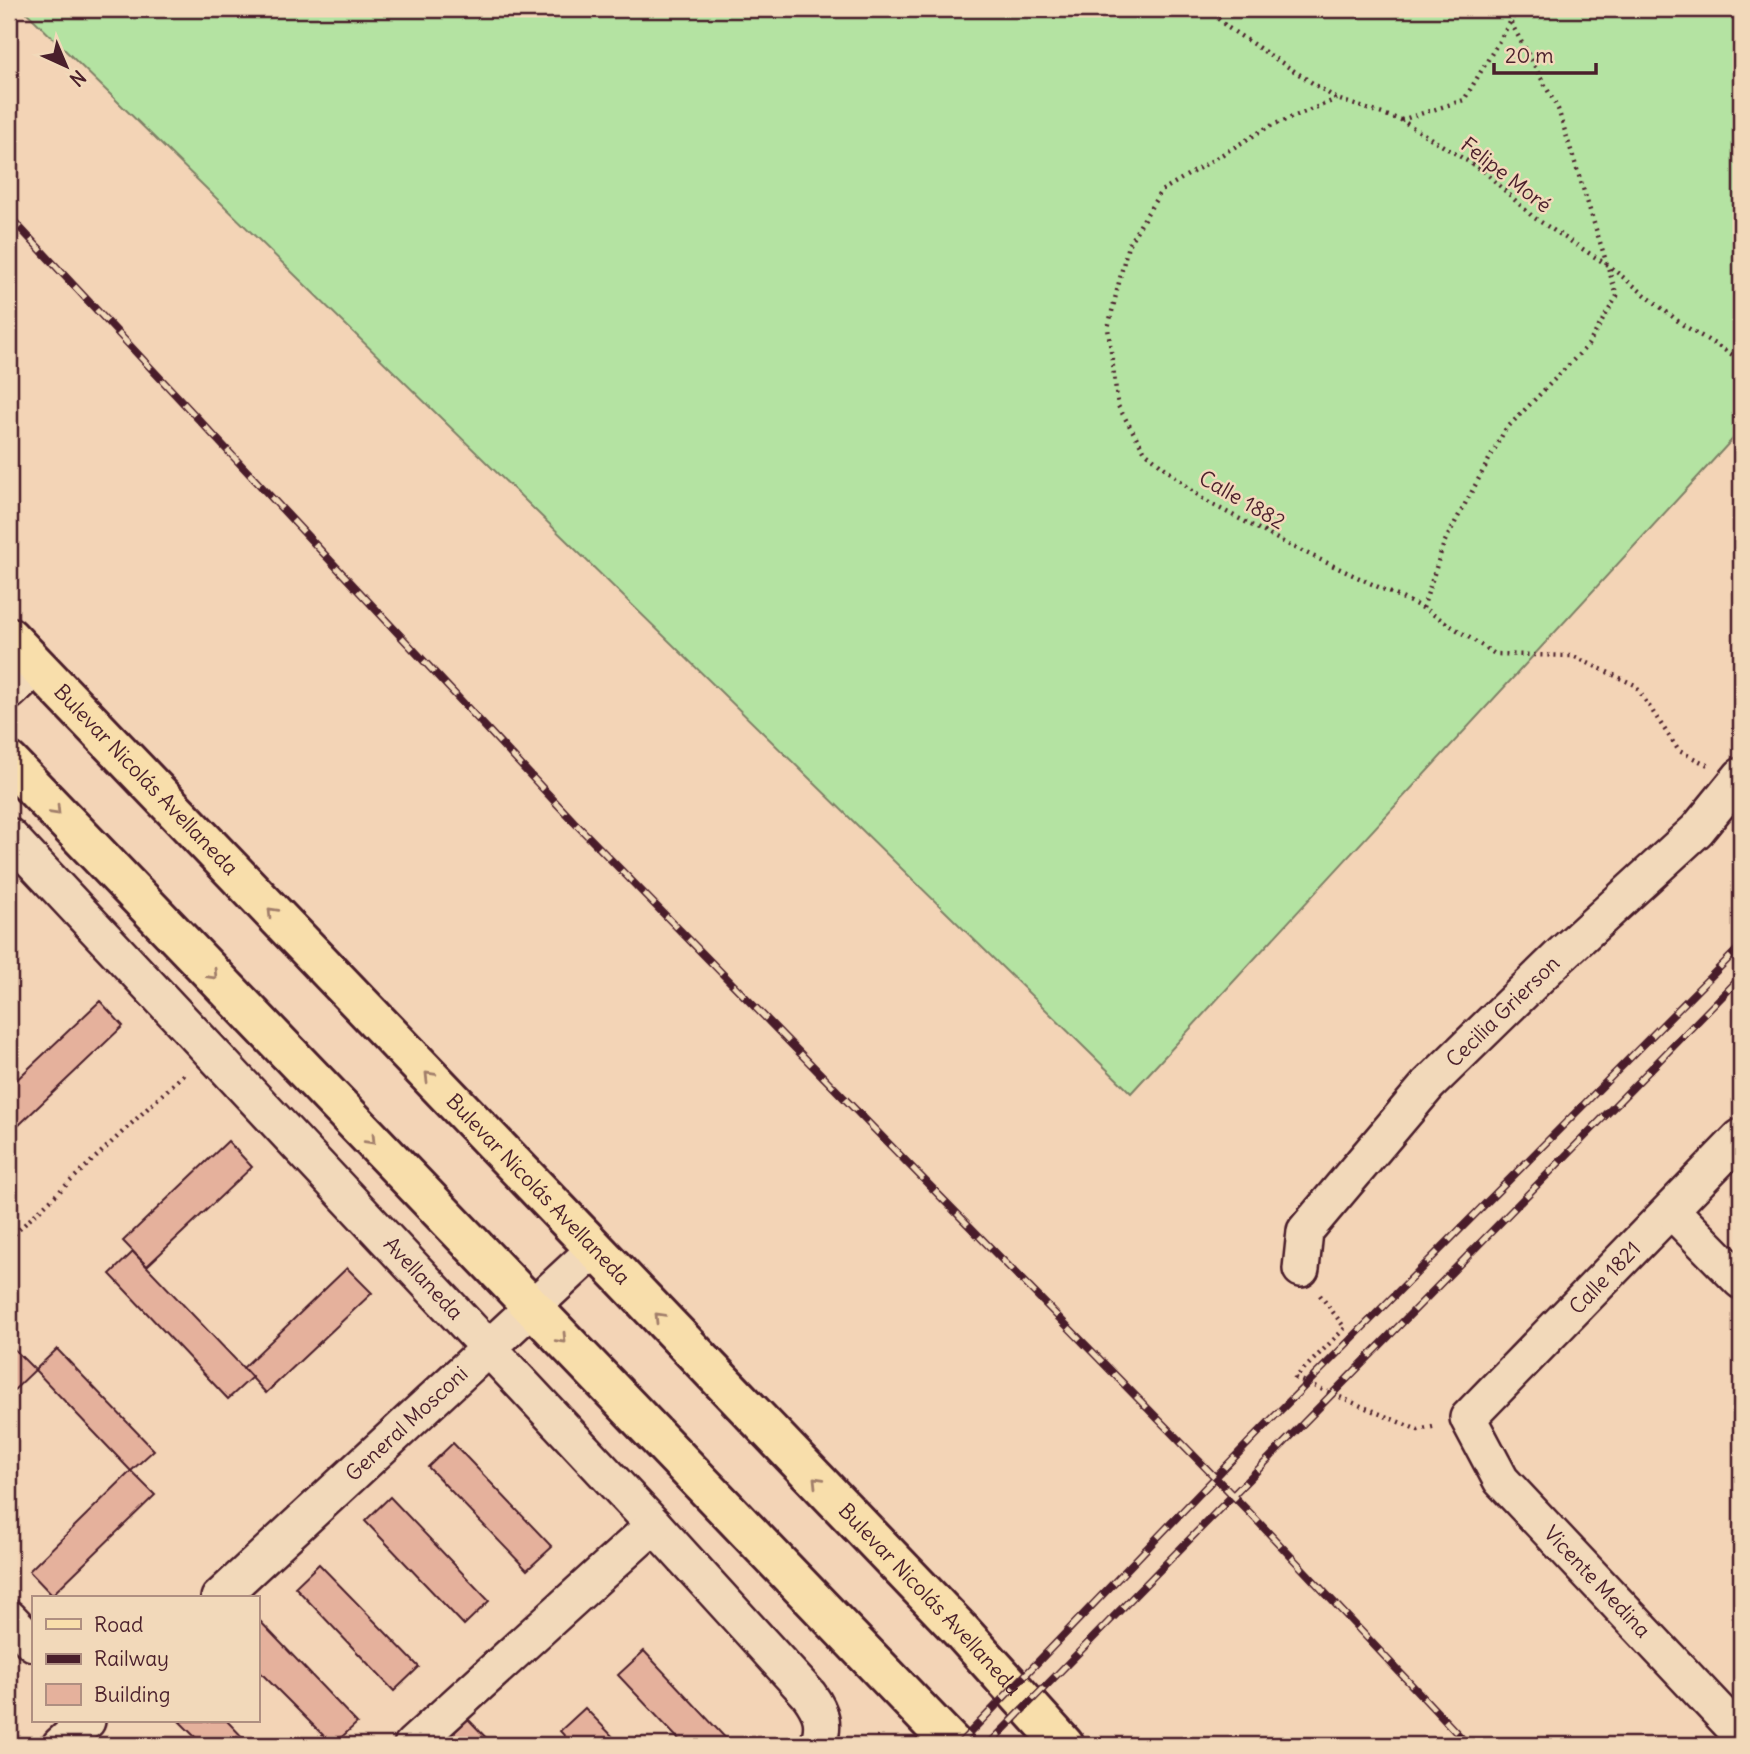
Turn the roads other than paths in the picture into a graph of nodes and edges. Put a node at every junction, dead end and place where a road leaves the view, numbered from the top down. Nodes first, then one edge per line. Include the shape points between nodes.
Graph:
1 (9, 636) edge
2 (37, 666) junction
3 (9, 692) edge
4 (9, 762) edge
5 (1740, 778) edge
6 (9, 836) edge
7 (1741, 1137) edge
8 (1671, 1210) junction
9 (594, 1250) junction
10 (1301, 1269) road end
11 (1741, 1281) edge
12 (532, 1308) junction
13 (489, 1347) junction
14 (1468, 1418) joint
15 (654, 1525) junction
16 (221, 1596) edge
17 (9, 1618) edge
18 (32, 1642) edge
19 (86, 1722) edge
20 (1741, 1735) edge
21 (821, 1737) edge
22 (60, 1745) edge
23 (412, 1745) edge
24 (953, 1745) edge
25 (1064, 1745) edge

1 - 2 main road, Bulevar Nicolás Avellaneda
2 - 3 street
9 -> 2 main road, Bulevar Nicolás Avellaneda
4 -> 12 main road
5 - 10 street, Cecilia Grierson via 1697,830 1428,1085 1305,1231
6 - 13 street, Avellaneda
7 - 8 street, Calle 1821
8 - 11 street
8 - 14 street, Calle 1821
9 - 12 street, General Mosconi
25 -> 9 main road, Bulevar Nicolás Avellaneda via 962,1632
12 - 13 street, General Mosconi
12 -> 24 main road
13 - 15 street, Avellaneda
13 - 16 street, General Mosconi
14 - 20 street, Vicente Medina via 1501,1480
15 - 21 street, Avellaneda via 809,1695 821,1712
15 - 23 street
17 - 18 street
19 - 22 street

